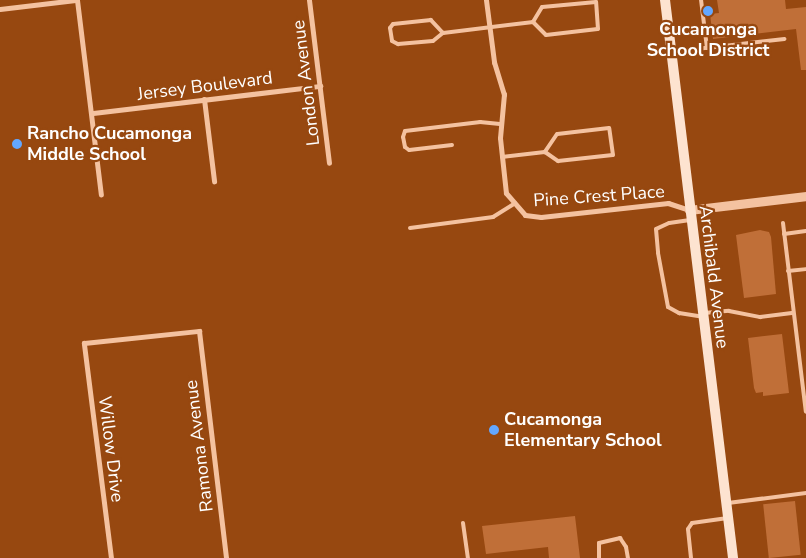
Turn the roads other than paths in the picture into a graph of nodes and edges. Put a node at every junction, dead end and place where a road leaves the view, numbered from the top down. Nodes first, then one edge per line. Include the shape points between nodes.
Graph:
1 (76, 0) edge
2 (309, 0) edge
3 (486, 0) edge
4 (665, 0) edge
5 (701, 0) edge
6 (0, 9) edge
7 (533, 22) junction
8 (490, 30) junction
9 (443, 33) junction
10 (784, 39) dead end
11 (707, 48) junction
12 (671, 52) junction
13 (320, 86) junction
14 (204, 99) junction
15 (93, 113) junction
16 (500, 124) junction
17 (452, 145) dead end
18 (545, 152) junction
19 (502, 157) junction
20 (329, 164) dead end
21 (214, 181) dead end
22 (101, 195) dead end
23 (806, 196) edge
24 (515, 203) junction
25 (690, 215) junction
26 (783, 223) dead end
27 (410, 228) dead end
28 (806, 231) edge
29 (784, 234) junction
30 (806, 269) edge
31 (788, 271) junction
32 (792, 313) junction
33 (702, 315) junction
34 (84, 343) joint
35 (806, 412) edge
36 (806, 493) edge
37 (726, 503) junction
38 (728, 518) junction
39 (464, 523) dead end
40 (111, 558) edge
41 (226, 558) edge
42 (468, 558) edge
43 (599, 558) edge
44 (628, 558) edge
45 (691, 558) edge
46 (733, 558) edge

1 - 6 street
1 - 15 street
2 - 13 street, London Avenue
3 - 8 street, Pine Crest Place
4 - 12 main road, Archibald Avenue
5 - 11 lane
7 - 7 lane via 546,35 598,28 596,2 542,8
7 - 8 lane
8 - 9 lane
8 - 16 street, Pine Crest Place via 494,62 504,94
9 - 9 lane via 433,41 398,44 392,41 390,28 393,24 431,20
10 - 11 lane
11 - 12 lane
12 - 25 main road, Archibald Avenue
13 - 14 street, Jersey Boulevard
13 - 20 street, London Avenue
14 - 15 street, Jersey Boulevard
14 - 21 street
15 - 22 street
16 - 17 lane via 480,122 405,131 403,137 404,147 409,150
16 - 19 street, Pine Crest Place
18 - 18 lane via 558,161 613,156 609,128 557,134
18 - 19 lane
19 - 24 street, Pine Crest Place via 506,193
23 - 25 street
24 - 25 street, Pine Crest Place via 526,215 541,217 668,203
24 - 27 lane via 493,218
25 - 33 main road, Archibald Avenue
25 - 33 lane via 656,229 658,253 668,307 679,313
26 - 29 lane
28 - 29 lane
29 - 31 lane
30 - 31 lane
31 - 32 lane
32 - 33 lane via 760,317 728,311
32 - 35 lane
33 - 37 main road, Archibald Avenue
34 - 40 street, Willow Drive
34 - 41 street, Ramona Avenue via 199,331
36 - 37 lane
37 - 38 main road, Archibald Avenue
38 - 45 lane via 692,523 688,529
38 - 46 main road, Archibald Avenue
39 - 42 lane
43 - 44 lane via 599,543 620,538

